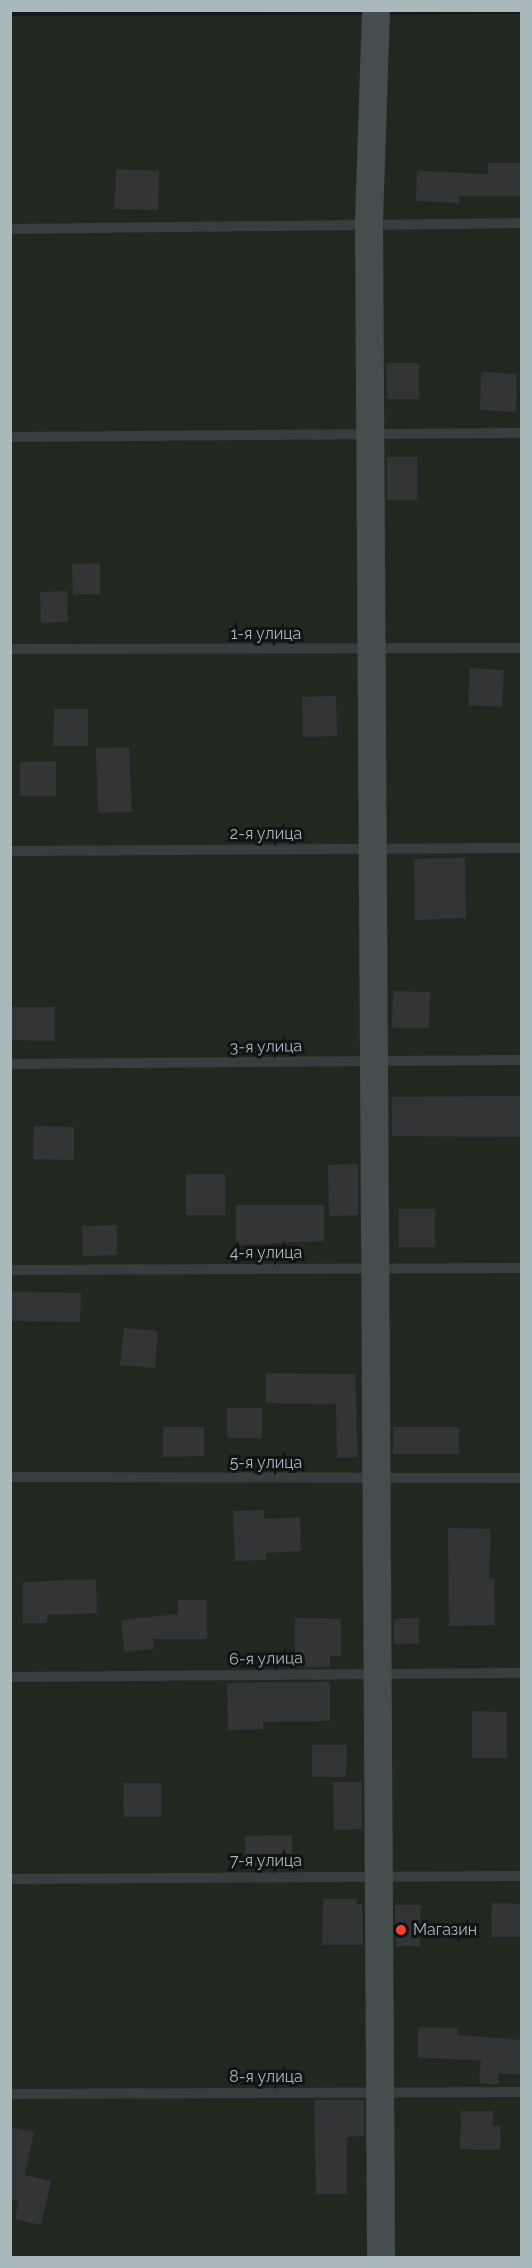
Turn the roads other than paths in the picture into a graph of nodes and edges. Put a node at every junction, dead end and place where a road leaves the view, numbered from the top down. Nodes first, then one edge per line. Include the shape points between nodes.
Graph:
1 (376, 10) edge
2 (522, 223) edge
3 (369, 224) junction
4 (10, 229) edge
5 (522, 433) edge
6 (371, 434) junction
7 (10, 437) edge
8 (522, 648) edge
9 (10, 649) edge
10 (371, 649) junction
11 (372, 848) junction
12 (522, 848) edge
13 (10, 851) edge
14 (522, 1060) edge
15 (373, 1061) junction
16 (10, 1064) edge
17 (377, 1268) junction
18 (522, 1268) edge
19 (10, 1270) edge
20 (10, 1477) edge
21 (522, 1478) edge
22 (376, 1479) junction
23 (377, 1673) junction
24 (522, 1673) edge
25 (10, 1677) edge
26 (377, 1875) junction
27 (522, 1876) edge
28 (10, 1879) edge
29 (381, 2091) junction
30 (522, 2092) edge
31 (10, 2094) edge
32 (381, 2258) edge

1 - 3 street
2 - 3 lane
3 - 4 lane
3 - 6 street
5 - 6 lane
6 - 7 lane
6 - 10 street
8 - 10 lane, 1-я улица
9 - 10 lane, 1-я улица
10 - 11 street
11 - 12 lane, 2-я улица
11 - 13 lane, 2-я улица
11 - 15 street
14 - 15 lane, 3-я улица
15 - 16 lane, 3-я улица
15 - 17 street
17 - 18 lane, 4-я улица
17 - 19 lane, 4-я улица
17 - 22 street
20 - 22 lane, 5-я улица
21 - 22 lane, 5-я улица
22 - 23 street
23 - 24 lane, 6-я улица
23 - 25 lane, 6-я улица
23 - 26 street
26 - 27 lane, 7-я улица
26 - 28 lane, 7-я улица
26 - 29 street
29 - 30 lane, 8-я улица
29 - 31 lane, 8-я улица
29 - 32 street

